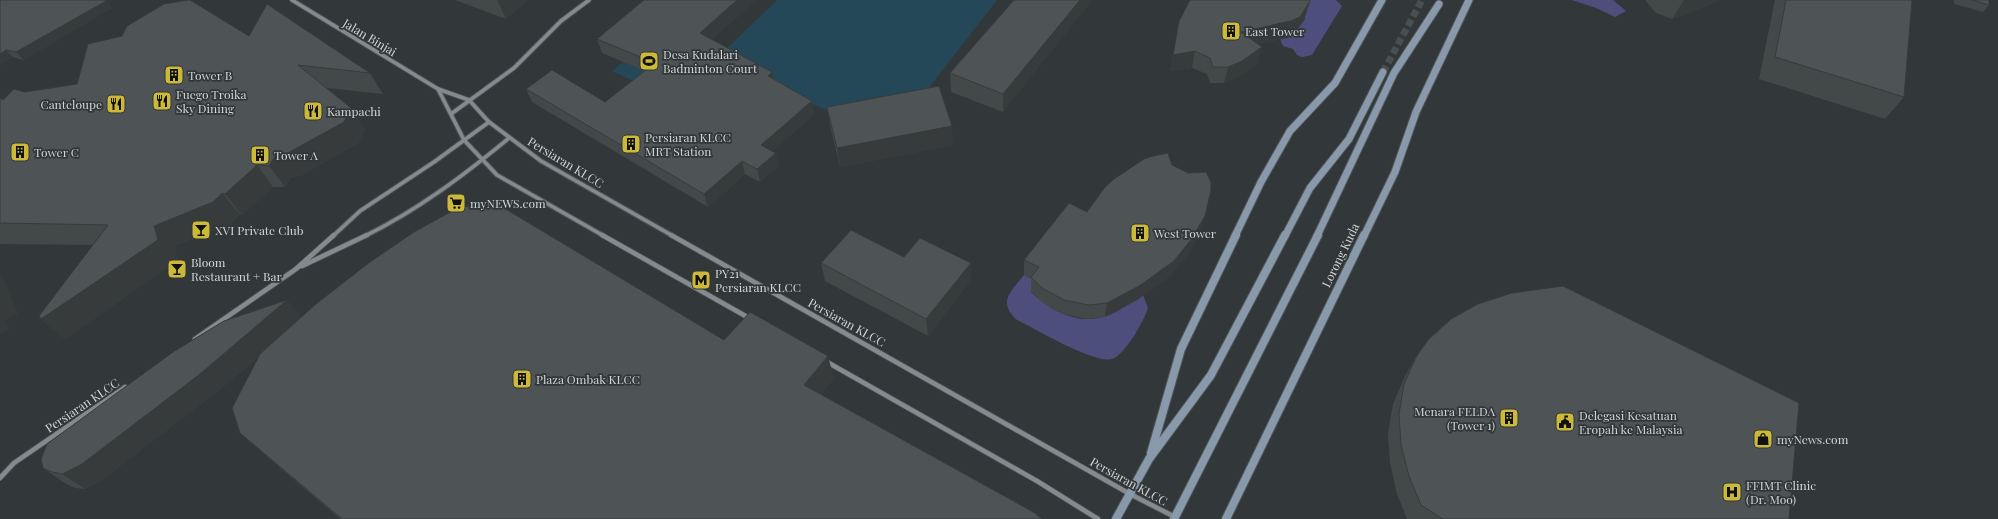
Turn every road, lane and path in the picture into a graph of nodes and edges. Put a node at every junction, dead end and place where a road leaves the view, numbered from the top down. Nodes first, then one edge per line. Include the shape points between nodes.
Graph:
1 (292, 0) edge
2 (589, 0) edge
3 (1382, 0) edge
4 (1469, 0) edge
5 (1439, 4) dead end
6 (1383, 72) tunnel mouth
7 (438, 89) junction
8 (469, 100) junction
9 (451, 114) junction
10 (489, 122) junction
11 (509, 138) junction
12 (464, 140) junction
13 (483, 159) junction
14 (296, 269) junction
15 (753, 320) edge
16 (192, 341) edge
17 (822, 360) edge
18 (128, 385) edge
19 (1149, 459) junction
20 (0, 478) edge
21 (1130, 494) junction
22 (1176, 518) edge
23 (1098, 519) edge
24 (1116, 519) edge
25 (1226, 519) edge

1 - 7 street, Jalan Binjai
2 - 8 street via 561,21 514,68
3 - 19 street via 1335,83 1290,131 1261,182 1181,349
4 - 25 street, Lorong Kuda via 1416,112 1395,172
5 - 22 street via 1394,73 1336,198
6 - 19 street via 1349,139 1310,188 1211,375
7 - 8 street, Persiaran KLCC
7 - 9 street
8 - 9 street
8 - 10 street, Persiaran KLCC
9 - 12 street
10 - 11 street, Persiaran KLCC
10 - 12 street
11 - 13 street
11 - 21 street, Persiaran KLCC via 541,161
12 - 13 street
12 - 14 street via 360,211
13 - 14 street via 458,180 387,225
13 - 15 street via 497,175
14 - 16 street
17 - 23 street via 1037,481
18 - 20 street, Persiaran KLCC via 14,463
19 - 21 street
21 - 22 street, Persiaran KLCC
21 - 24 street

